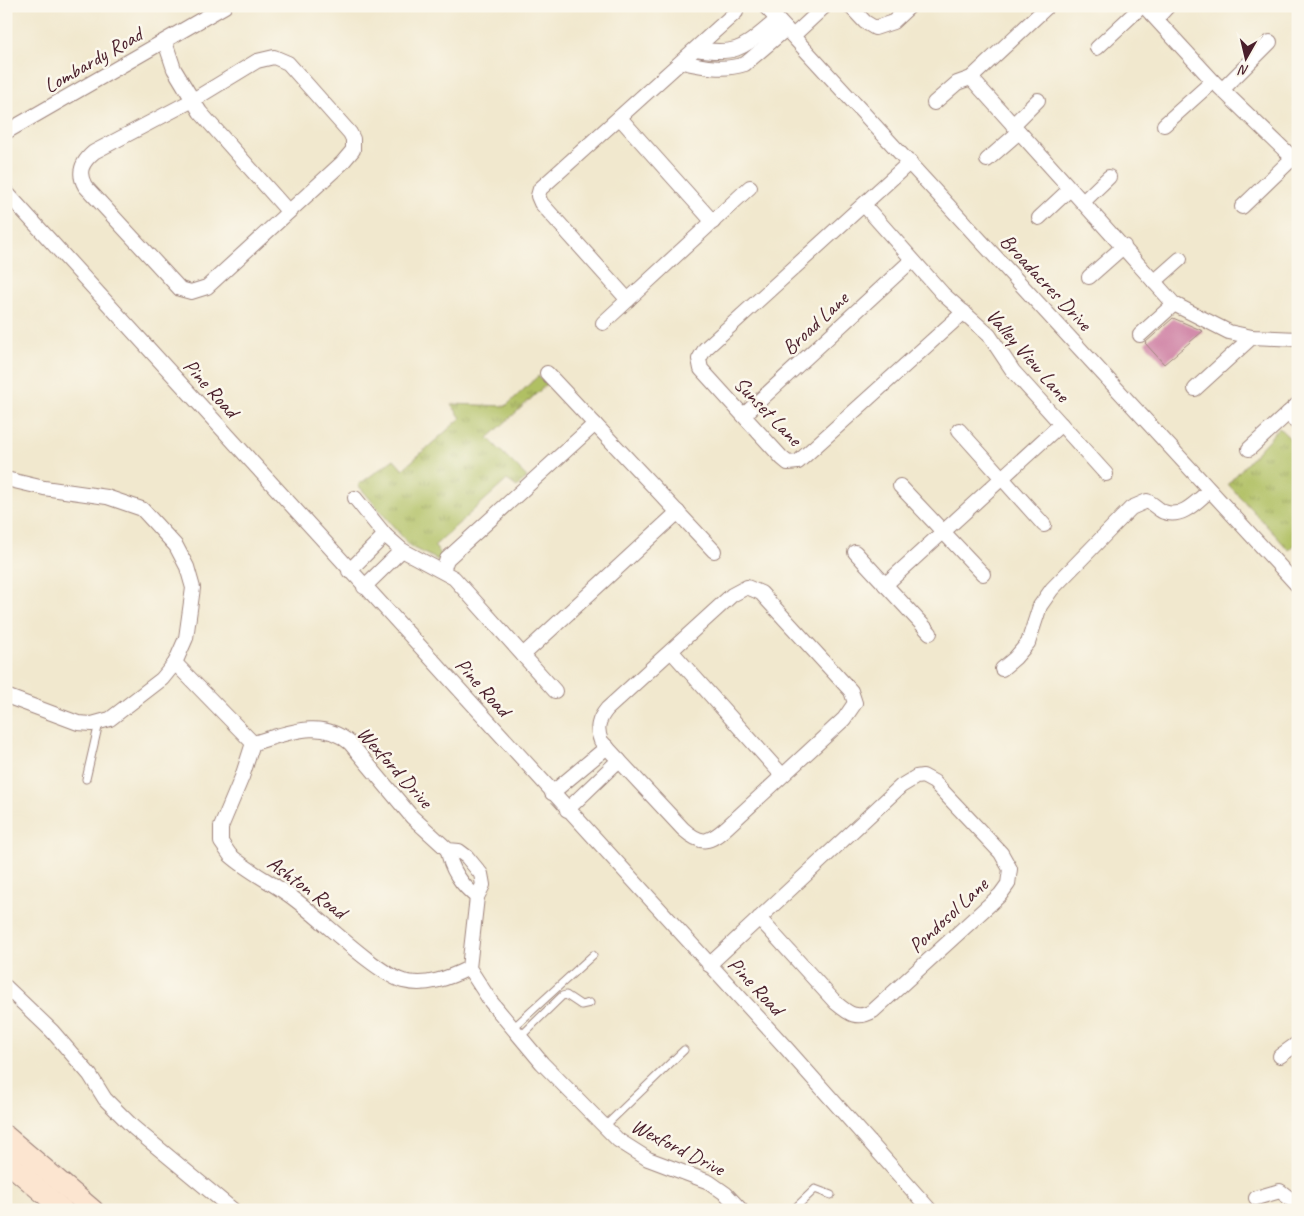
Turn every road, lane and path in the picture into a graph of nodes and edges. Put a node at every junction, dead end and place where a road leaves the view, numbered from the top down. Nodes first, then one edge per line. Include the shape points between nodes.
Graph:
1 (225, 6) edge
2 (765, 6) edge
3 (825, 6) edge
4 (850, 6) edge
5 (910, 6) edge
6 (1048, 6) edge
7 (1143, 6) edge
8 (1168, 6) edge
9 (736, 12) dead end
10 (1157, 18) junction
11 (786, 28) junction
12 (1270, 42) dead end
13 (167, 47) junction
14 (696, 48) junction
15 (1097, 48) dead end
16 (682, 62) junction
17 (971, 78) junction
18 (1218, 85) junction
19 (191, 96) junction
20 (1038, 100) dead end
21 (934, 102) dead end
22 (620, 118) junction
23 (1164, 125) dead end
24 (1016, 128) junction
25 (6, 132) edge
26 (1296, 158) edge
27 (987, 160) dead end
28 (910, 162) junction
29 (1109, 177) dead end
30 (750, 187) dead end
31 (1070, 189) junction
32 (6, 192) edge
33 (1083, 202) junction
34 (864, 205) junction
35 (1242, 207) dead end
36 (288, 211) junction
37 (1039, 218) dead end
38 (712, 222) junction
39 (1124, 246) junction
40 (1180, 259) dead end
41 (912, 260) junction
42 (1089, 277) dead end
43 (1154, 282) junction
44 (628, 300) junction
45 (1174, 304) junction
46 (964, 312) junction
47 (603, 323) dead end
48 (1140, 335) dead end
49 (1252, 337) junction
50 (1298, 339) edge
51 (548, 373) dead end
52 (1195, 389) dead end
53 (1293, 409) edge
54 (744, 415) junction
55 (595, 424) junction
56 (1061, 424) junction
57 (1298, 424) edge
58 (959, 430) dead end
59 (1249, 449) dead end
60 (1106, 474) dead end
61 (1001, 477) junction
62 (6, 479) edge
63 (900, 486) dead end
64 (1209, 491) junction
65 (356, 498) dead end
66 (678, 512) junction
67 (1044, 525) dead end
68 (943, 531) junction
69 (385, 535) junction
70 (402, 550) junction
71 (714, 551) dead end
72 (856, 552) dead end
73 (350, 571) junction
74 (443, 571) junction
75 (983, 574) dead end
76 (885, 585) junction
77 (1298, 586) edge
78 (364, 587) junction
79 (930, 633) dead end
80 (672, 652) junction
81 (522, 655) junction
82 (175, 663) junction
83 (1002, 669) dead end
84 (555, 691) dead end
85 (6, 696) edge
86 (99, 723) junction
87 (253, 743) junction
88 (607, 747) junction
89 (619, 760) junction
90 (782, 775) junction
91 (86, 778) dead end
92 (552, 793) junction
93 (567, 810) junction
94 (448, 850) junction
95 (477, 897) junction
96 (759, 918) junction
97 (593, 955) dead end
98 (709, 965) junction
99 (469, 968) junction
100 (6, 987) edge
101 (590, 1002) dead end
102 (516, 1033) junction
103 (1298, 1044) edge
104 (684, 1050) dead end
105 (1280, 1056) dead end
106 (604, 1127) junction
107 (6, 1136) edge
108 (6, 1161) edge
109 (831, 1195) dead end
110 (1256, 1198) dead end
111 (1298, 1205) edge
112 (63, 1210) edge
113 (93, 1210) edge
114 (233, 1210) edge
115 (741, 1210) edge
116 (793, 1210) edge
117 (930, 1210) edge

1 - 13 street, Lombardy Road
2 - 11 street, Broadacres Drive
3 - 11 street
4 - 5 street via 874,28 893,22
6 - 17 street
7 - 10 street
7 - 15 street
8 - 10 street
9 - 14 street
10 - 18 street
11 - 14 street via 739,49
11 - 16 street via 745,64 717,68
11 - 28 street, Broadacres Drive
12 - 18 street
13 - 19 street via 174,69
13 - 25 street, Lombardy Road
14 - 16 street
16 - 22 street
17 - 21 street via 957,83
17 - 24 street
18 - 23 street
18 - 26 street
19 - 36 street via 206,119
19 - 36 street via 256,61 274,57 288,63 344,125 353,139 350,155
19 - 36 street via 86,158 81,170 85,186 174,284 191,292 207,287
20 - 24 street
22 - 38 street
22 - 44 street via 540,189 538,196
24 - 27 street
24 - 31 street
26 - 35 street
28 - 34 street, Sunset Lane
28 - 64 street, Broadacres Drive
29 - 33 street
30 - 38 street
31 - 33 street
31 - 37 street
32 - 73 street, Pine Road
33 - 39 street
34 - 41 street
34 - 54 street, Sunset Lane via 700,355 699,364 704,374
38 - 44 street
39 - 42 street
39 - 43 street
40 - 43 street
41 - 46 street
41 - 54 street, Broad Lane
43 - 45 street
44 - 47 street
45 - 48 street
45 - 49 street via 1212,325
46 - 54 street, Sunset Lane via 798,462 788,463 782,458
46 - 56 street, Valley View Lane via 996,343 1013,371
49 - 50 street
49 - 52 street
51 - 55 street
53 - 57 street
53 - 59 street
55 - 66 street
55 - 74 street via 447,559
56 - 60 street, Valley View Lane
56 - 61 street, Valley View Lane
58 - 61 street
61 - 67 street
61 - 68 street, Valley View Lane
62 - 82 street via 122,501 142,510 161,528 184,558 193,584 186,638
63 - 68 street
64 - 77 street, Broadacres Drive
64 - 83 street via 1181,513 1164,512 1148,501 1131,508 1052,588 1040,606 1032,637
65 - 69 street
66 - 71 street
66 - 81 street
68 - 75 street
68 - 76 street, Valley View Lane
69 - 70 street
69 - 73 street
70 - 74 street
70 - 78 street
72 - 76 street
73 - 78 street, Pine Road
74 - 81 street via 454,578
76 - 79 street
78 - 92 street, Pine Road
80 - 88 street via 603,714 598,733
80 - 90 street
80 - 90 street via 732,595 743,587 751,587 761,593 846,685 856,699 849,714
81 - 84 street
82 - 86 street via 162,679 120,713
82 - 87 street
85 - 86 street via 65,720
86 - 91 lane
87 - 94 street, Wexford Drive via 306,729 324,729 338,734 355,748 412,817
87 - 99 street, Ashton Road via 221,827 221,842 230,855 297,901 395,978 428,982
88 - 89 street
88 - 92 street
89 - 90 street via 691,836 702,841 714,838
89 - 93 street
92 - 93 street, Pine Road
93 - 98 street, Pine Road
94 - 95 street, Wexford Drive via 454,871
94 - 95 street, Wexford Drive via 462,853 481,874 483,885
95 - 99 street, Wexford Drive
96 - 96 street, Pondosol Lane via 871,812 916,777 923,776 934,782 1001,853 1010,869 1008,884 1000,895 865,1016 851,1015 836,1003
96 - 98 street, Pondosol Lane
97 - 102 lane
98 - 117 street, Pine Road
99 - 102 street, Wexford Drive
100 - 114 street via 52,1031 90,1075 105,1099 134,1128
101 - 102 lane via 581,1005 566,995 562,996
102 - 106 street, Wexford Drive
103 - 105 street
104 - 106 lane
106 - 115 street, Wexford Drive via 648,1159 709,1182
107 - 113 street
108 - 112 street
109 - 116 lane via 815,1189
110 - 111 street via 1280,1191

